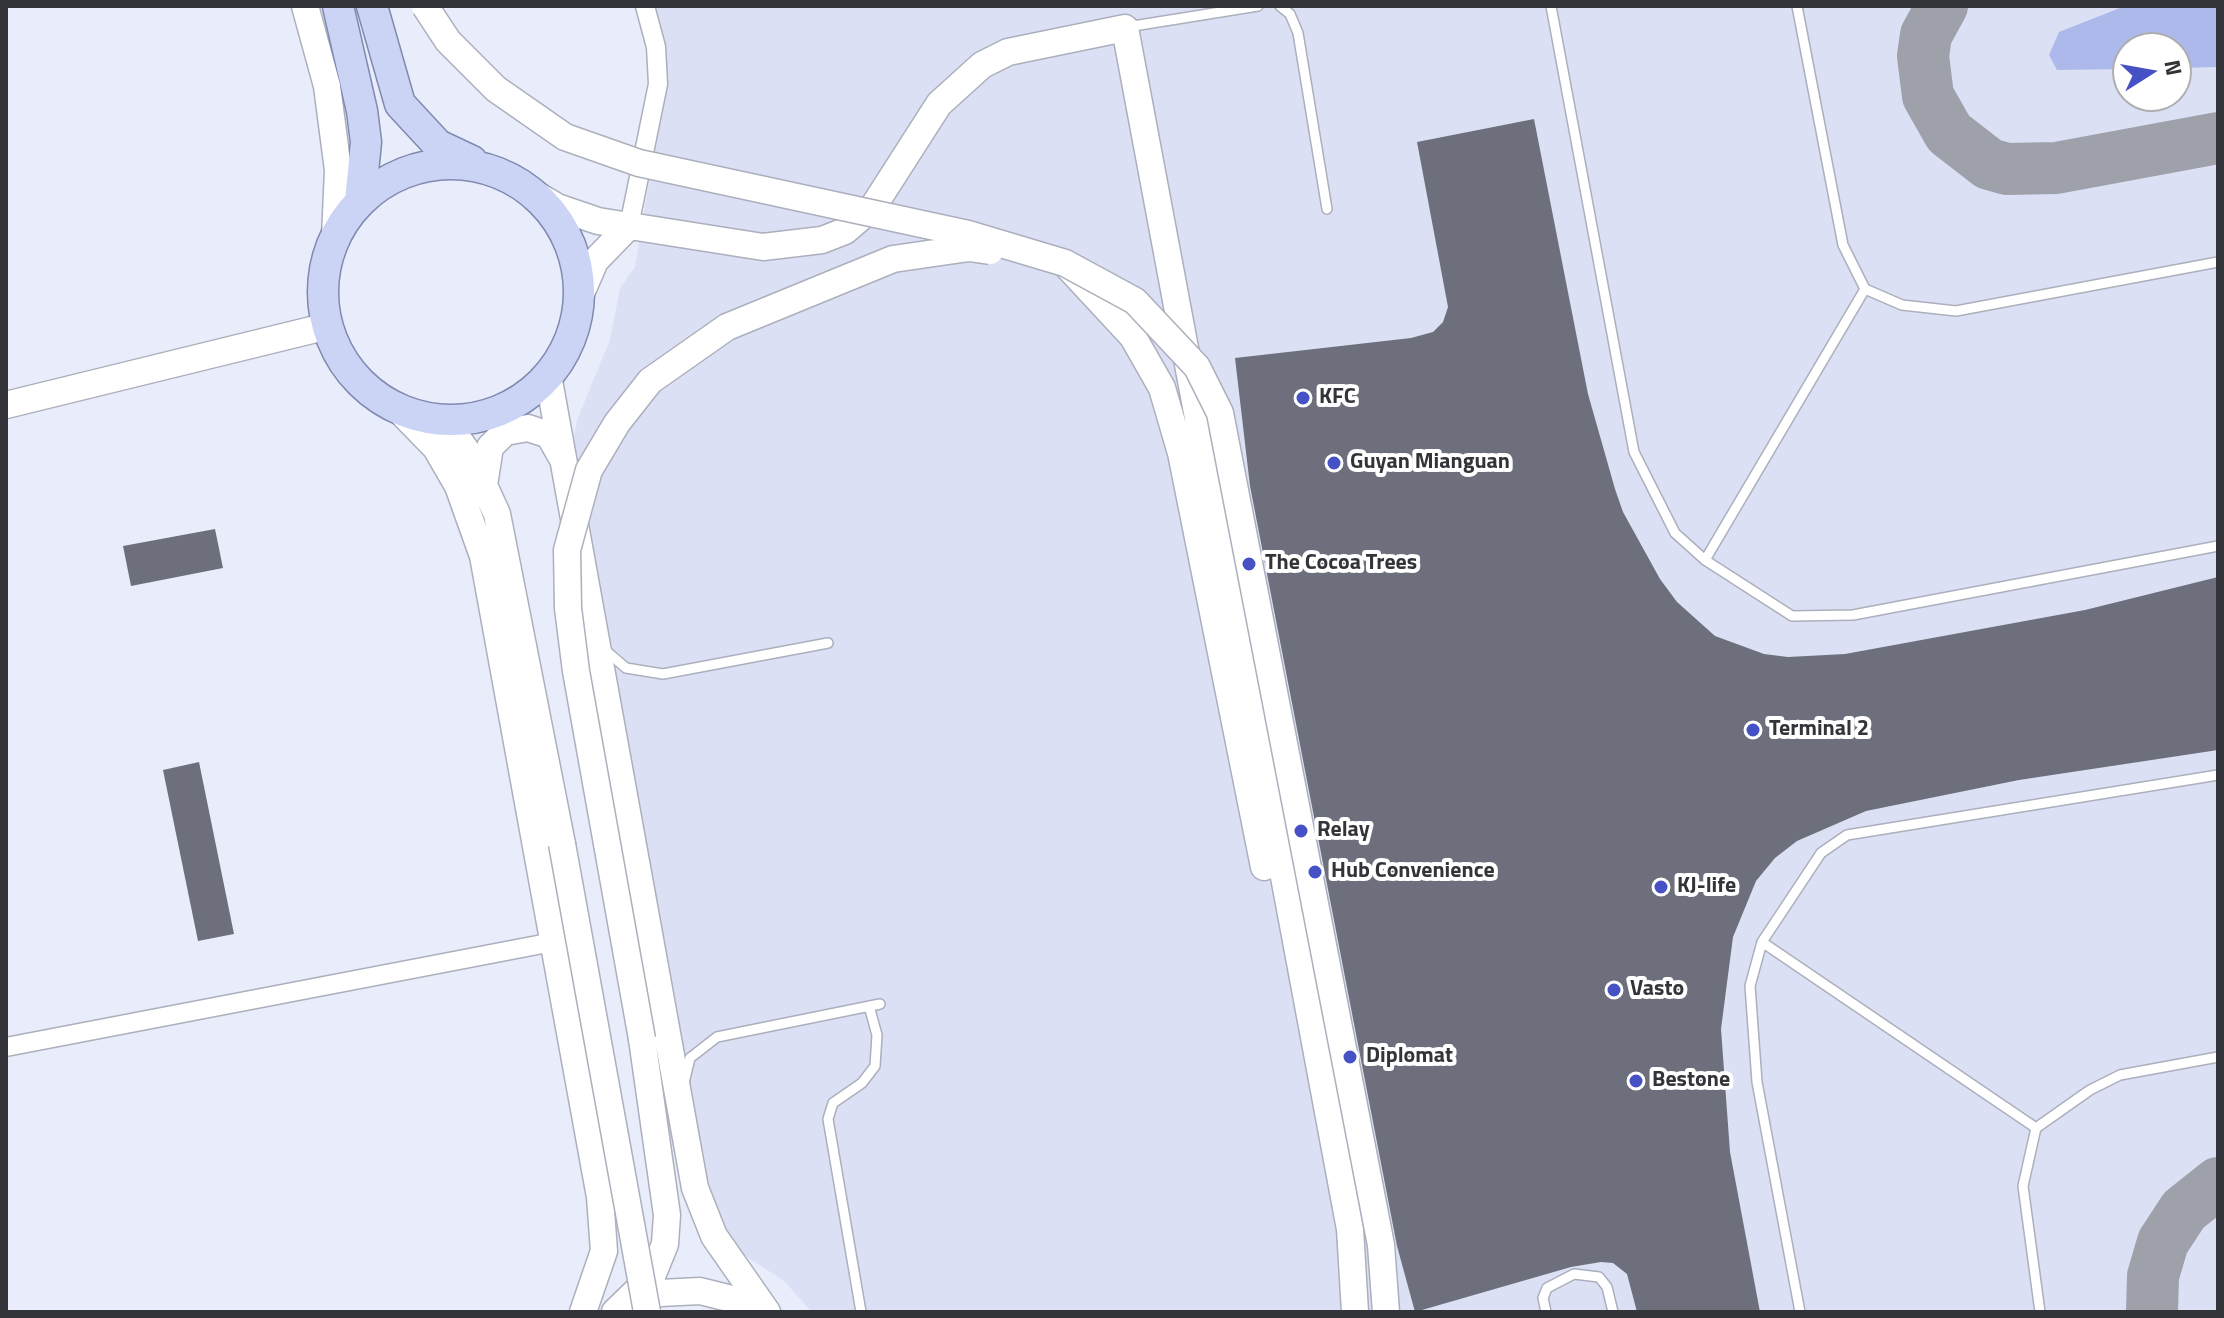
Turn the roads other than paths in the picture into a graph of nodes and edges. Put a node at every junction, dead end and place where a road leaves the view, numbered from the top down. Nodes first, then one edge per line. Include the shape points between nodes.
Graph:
1 (305, 6) edge
2 (338, 6) edge
3 (372, 6) edge
4 (425, 6) edge
5 (645, 6) edge
6 (1258, 6) edge
7 (1280, 6) edge
8 (1551, 6) edge
9 (1797, 6) edge
10 (1125, 28) junction
11 (488, 169) junction
12 (525, 188) junction
13 (360, 201) junction
14 (1327, 209) dead end
15 (629, 226) junction
16 (335, 236) junction
17 (2218, 262) edge
18 (1065, 263) junction
19 (1865, 289) junction
20 (579, 298) junction
21 (328, 326) junction
22 (548, 375) junction
23 (6, 405) edge
24 (397, 408) junction
25 (435, 420) junction
26 (564, 463) junction
27 (485, 483) junction
28 (2218, 546) edge
29 (483, 556) junction
30 (1705, 560) junction
31 (597, 643) junction
32 (828, 643) dead end
33 (2218, 775) edge
34 (553, 942) junction
35 (1762, 942) junction
36 (6, 1047) edge
37 (2218, 1057) edge
38 (680, 1102) junction
39 (2036, 1128) junction
40 (1381, 1245) junction
41 (583, 1312) edge
42 (616, 1312) edge
43 (647, 1312) edge
44 (759, 1312) edge
45 (767, 1312) edge
46 (861, 1312) edge
47 (1341, 1312) edge
48 (1355, 1312) edge
49 (1371, 1312) edge
50 (1386, 1312) edge
51 (1546, 1312) edge
52 (1613, 1312) edge
53 (1800, 1312) edge
54 (2040, 1312) edge

1 - 16 main road via 327,86 336,156
2 - 13 main road via 366,142
3 - 11 main road via 400,104 438,145
4 - 18 main road, bridge via 448,41 496,89 565,137 601,152 968,234
5 - 15 street via 656,47 658,84
6 - 10 lane
7 - 14 lane via 1298,33
8 - 30 lane via 1634,452 1675,533
9 - 19 lane via 1843,245
10 - 15 main road via 1008,52 982,65 939,104 873,207 845,231 822,240 763,247
10 - 48 main road via 1350,1229
11 - 12 main road
11 - 13 main road via 446,164 410,170
12 - 15 main road via 573,214
12 - 20 main road via 542,201 566,236
13 - 16 main road
15 - 20 main road via 595,261
16 - 21 main road via 324,275
17 - 19 lane via 1956,311 1902,305
18 - 40 main road, bridge via 1135,301 1197,367 1220,413
18 - 42 main road, bridge via 969,248 893,259 727,327 650,381 589,470 567,550 568,608 666,1202 665,1244 652,1276
18 - 47 main road via 1133,337 1162,388 1181,453 1328,1188
19 - 30 lane
20 - 22 main road via 570,339
21 - 23 main road
21 - 24 main road via 350,371
22 - 25 main road via 497,412
22 - 26 main road
24 - 25 main road
24 - 29 main road via 436,448 458,486
25 - 27 main road via 456,436
26 - 27 main road via 549,435 528,428 505,432 490,447
26 - 31 main road
27 - 29 main road
27 - 43 main road, bridge via 503,544 562,844
28 - 30 lane via 1853,615 1792,616
29 - 34 main road
31 - 32 lane via 626,668 663,674
31 - 38 main road
33 - 35 lane via 1847,835 1821,853
34 - 36 street
34 - 41 main road via 600,1197 604,1251
35 - 39 lane
35 - 53 lane via 1750,986 1757,1082
37 - 39 lane via 2120,1075
38 - 45 main road via 695,1188 714,1236
38 - 46 lane via 690,1058 717,1037 875,1005 875,1066 862,1083 833,1103 828,1119
39 - 54 lane via 2023,1186
40 - 49 main road, bridge
40 - 50 main road, bridge
42 - 44 main road via 641,1299 680,1290 720,1294
51 - 52 lane via 1547,1288 1574,1274 1599,1277

